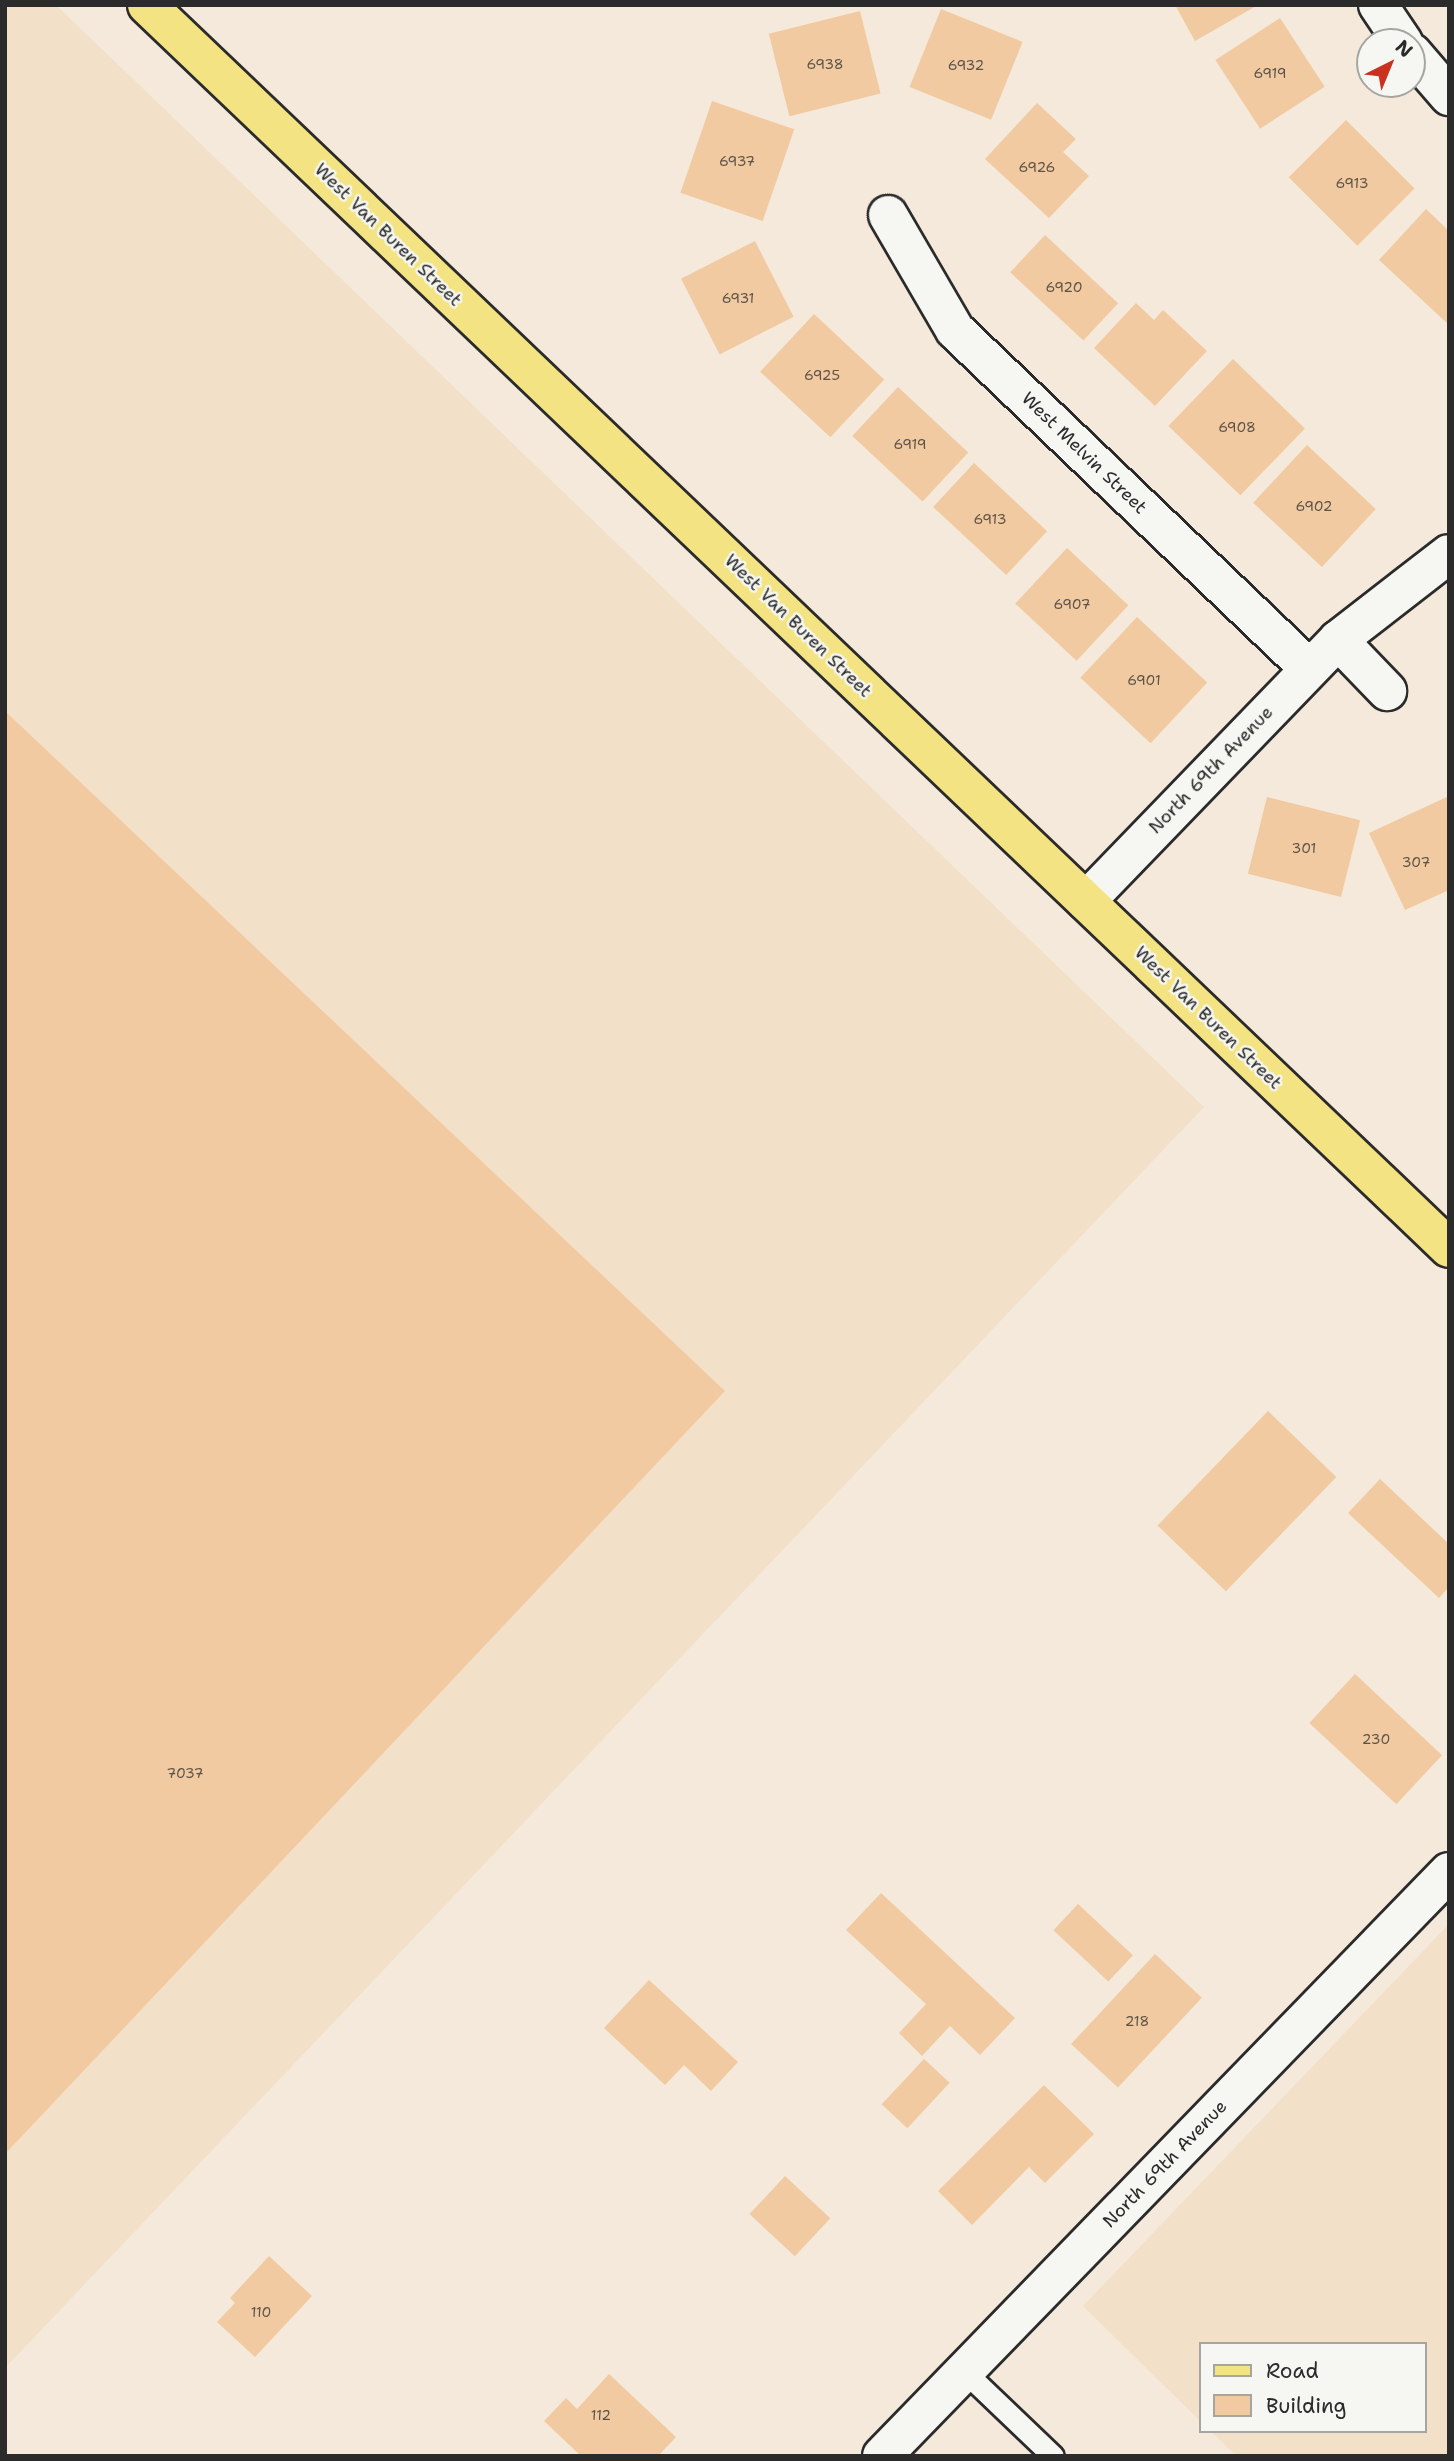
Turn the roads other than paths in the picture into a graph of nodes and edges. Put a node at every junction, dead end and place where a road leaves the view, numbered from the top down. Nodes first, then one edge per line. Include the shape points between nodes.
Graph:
1 (148, 5) edge
2 (1378, 5) edge
3 (1394, 28) edge
4 (1426, 69) edge
5 (1449, 96) edge
6 (888, 215) dead end
7 (1449, 554) edge
8 (1338, 640) junction
9 (1309, 668) junction
10 (1387, 691) dead end
11 (1086, 901) junction
12 (1449, 1248) edge
13 (1449, 1872) edge
14 (964, 2371) junction
15 (882, 2456) edge
16 (1053, 2456) edge

1 - 11 main road, West Van Buren Street
2 - 3 street
4 - 5 street
6 - 9 street, West Melvin Street via 955,330
7 - 8 street, North 69th Avenue
8 - 9 street, North 69th Avenue
8 - 10 street
9 - 11 street, North 69th Avenue
11 - 12 main road, West Van Buren Street
13 - 14 street, North 69th Avenue
14 - 15 street, North 69th Avenue
14 - 16 lane

